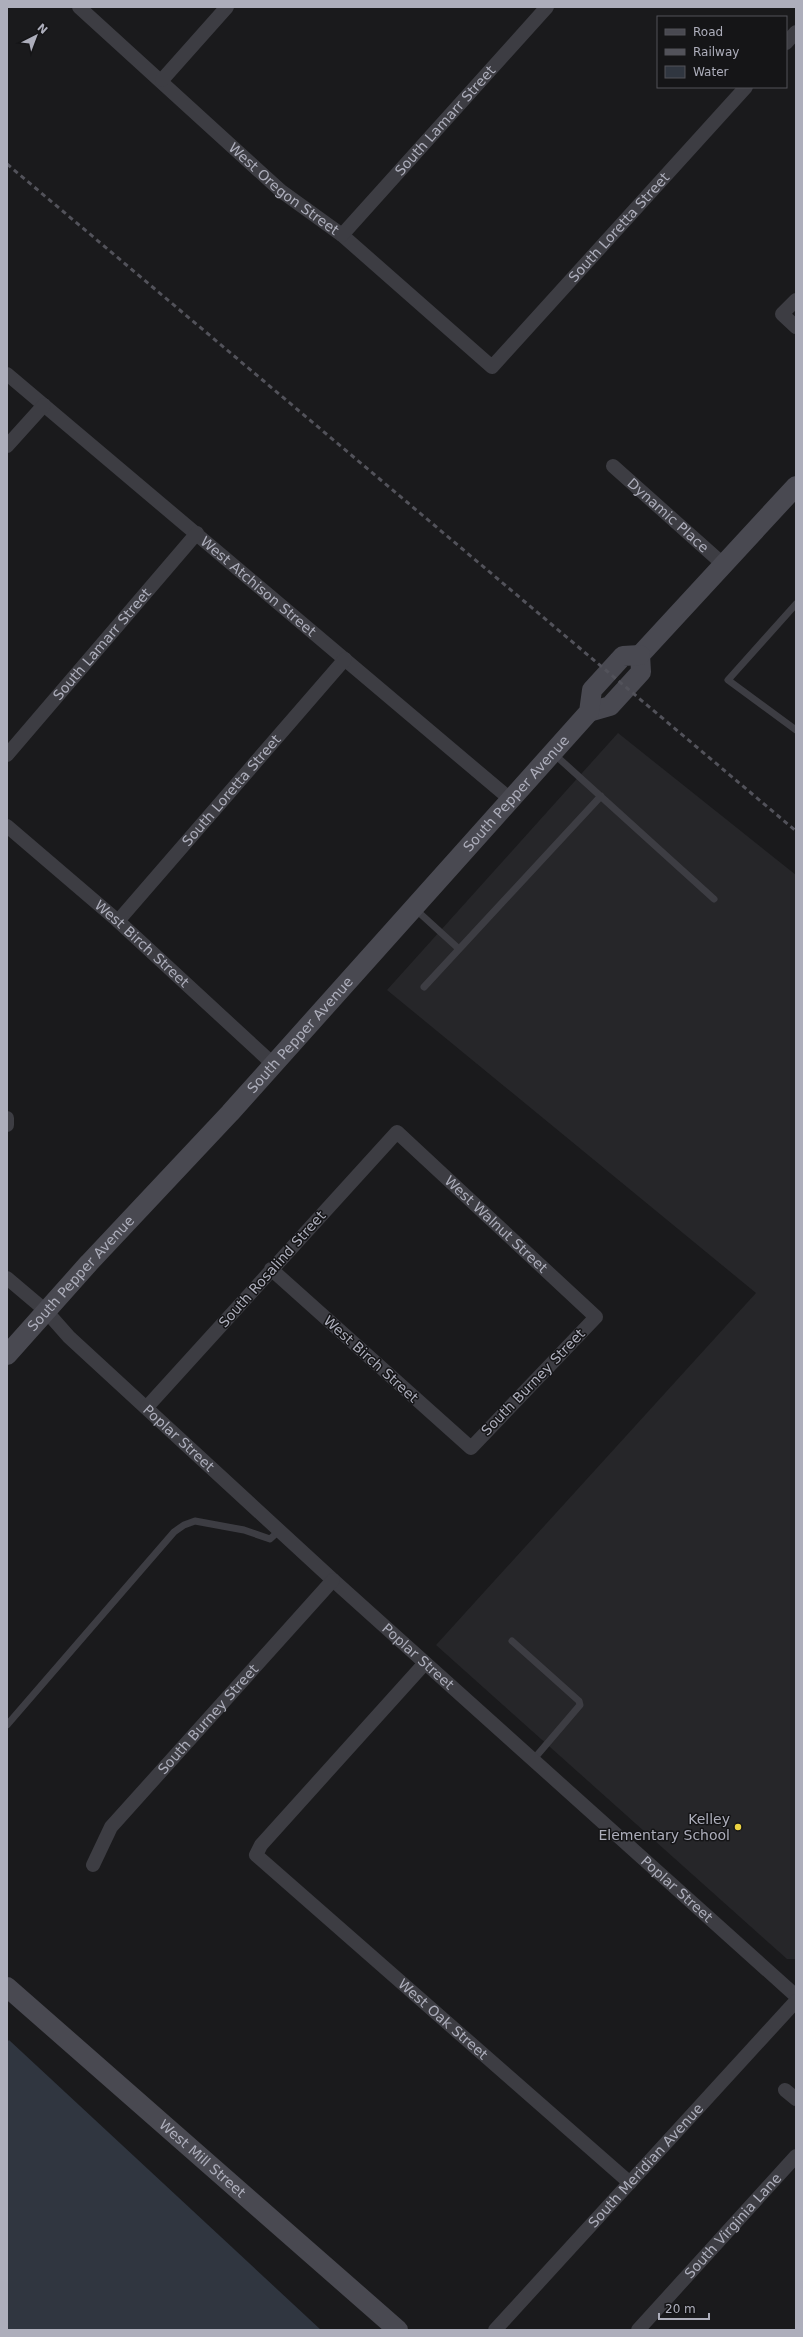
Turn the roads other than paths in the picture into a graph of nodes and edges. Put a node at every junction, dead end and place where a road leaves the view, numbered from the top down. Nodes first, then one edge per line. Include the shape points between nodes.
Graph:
1 (79, 7) edge
2 (227, 7) edge
3 (547, 7) edge
4 (796, 32) edge
5 (787, 42) edge
6 (162, 80) junction
7 (745, 88) edge
8 (342, 235) junction
9 (796, 300) edge
10 (796, 327) edge
11 (492, 367) joint
12 (7, 374) edge
13 (44, 405) junction
14 (7, 446) edge
15 (613, 466) dead end
16 (796, 486) edge
17 (197, 533) junction
18 (724, 565) junction
19 (796, 604) edge
20 (345, 659) junction
21 (796, 730) edge
22 (552, 752) junction
23 (7, 755) edge
24 (601, 796) junction
25 (510, 799) junction
26 (7, 826) edge
27 (714, 899) dead end
28 (413, 906) junction
29 (118, 921) junction
30 (459, 949) junction
31 (424, 987) dead end
32 (273, 1064) junction
33 (7, 1118) edge
34 (7, 1125) edge
35 (397, 1132) joint
36 (271, 1269) junction
37 (7, 1278) edge
38 (46, 1311) junction
39 (596, 1317) joint
40 (7, 1355) edge
41 (147, 1407) junction
42 (471, 1448) joint
43 (280, 1530) junction
44 (333, 1580) junction
45 (512, 1641) dead end
46 (426, 1663) junction
47 (7, 1725) edge
48 (533, 1760) junction
49 (93, 1865) dead end
50 (7, 1987) edge
51 (796, 1996) edge
52 (796, 2001) edge
53 (785, 2090) dead end
54 (796, 2099) edge
55 (796, 2156) edge
56 (630, 2183) junction
57 (398, 2330) edge
58 (496, 2330) edge
59 (638, 2330) edge

1 - 6 street, West Oregon Street
2 - 6 street
3 - 8 street, South Lamarr Street
4 - 5 street
6 - 8 street, West Oregon Street via 281,191
7 - 11 street, South Loretta Street
8 - 11 street, West Oregon Street
9 - 10 street via 782,314
12 - 13 street, West Atchison Street
13 - 14 street
13 - 17 street, West Atchison Street
15 - 18 street, Dynamic Place
16 - 18 main road, South Pepper Avenue
17 - 20 street, West Atchison Street
17 - 23 street, South Lamarr Street
18 - 22 main road, South Pepper Avenue via 640,655 641,672 610,706 588,712
19 - 21 lane via 728,680
20 - 25 street, West Atchison Street
20 - 29 street, South Loretta Street
22 - 24 lane
22 - 25 main road, South Pepper Avenue
24 - 27 lane
24 - 30 lane
25 - 28 main road, South Pepper Avenue
26 - 29 street, West Birch Street
28 - 30 lane
28 - 32 main road, South Pepper Avenue
29 - 32 street, West Birch Street
30 - 31 lane
32 - 38 main road, South Pepper Avenue
33 - 34 street
35 - 36 street, South Rosalind Street
35 - 39 street, West Walnut Street
36 - 41 street, South Rosalind Street
36 - 42 street, West Birch Street
37 - 38 street, Poplar Street
38 - 40 main road, South Pepper Avenue
38 - 41 street, Poplar Street via 69,1337
39 - 42 street, South Burney Street
41 - 43 street, Poplar Street
43 - 44 street, Poplar Street
43 - 47 lane via 270,1539 244,1530 195,1521 174,1532
44 - 46 street, Poplar Street
44 - 49 street, South Burney Street via 111,1827
45 - 48 lane via 579,1701 580,1705
46 - 48 street, Poplar Street
46 - 56 street, West Oak Street via 261,1845 256,1855
48 - 51 street, Poplar Street
50 - 57 main road, West Mill Street
52 - 56 street, South Meridian Avenue
53 - 54 street
55 - 59 street, South Virginia Lane
56 - 58 street, South Meridian Avenue

